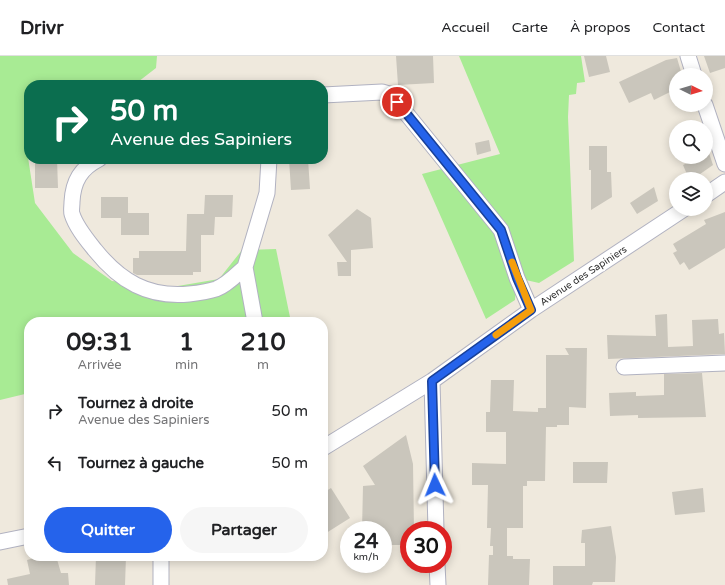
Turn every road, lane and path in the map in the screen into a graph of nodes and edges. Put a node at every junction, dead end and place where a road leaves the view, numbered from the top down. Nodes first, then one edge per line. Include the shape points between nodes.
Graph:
1 (688, 56) edge
2 (692, 68) edge
3 (328, 95) edge
4 (707, 112) edge
5 (92, 164) edge
6 (270, 164) edge
7 (725, 164) edge
8 (725, 182) edge
9 (713, 190) edge
10 (673, 216) edge
11 (245, 267) junction
12 (531, 310) junction
13 (254, 317) edge
14 (725, 363) edge
15 (624, 367) dead end
16 (432, 381) junction
17 (328, 445) edge
18 (436, 521) edge
19 (24, 537) edge
20 (0, 542) edge
21 (161, 561) edge
22 (437, 573) edge
23 (161, 585) edge
24 (438, 585) edge

1 - 2 street
3 - 12 street via 382,92 389,94 397,102 501,230
4 - 7 street
5 - 11 street via 77,178 73,191 72,214 86,237 113,270 145,290 179,295 216,289
6 - 11 street via 267,193
8 - 9 street
10 - 12 street, Avenue des Sapiniers
11 - 13 street
12 - 16 street, Avenue des Sapiniers
14 - 15 street
16 - 17 street, Avenue des Sapiniers
16 - 18 street
19 - 20 street
21 - 23 street
22 - 24 street

